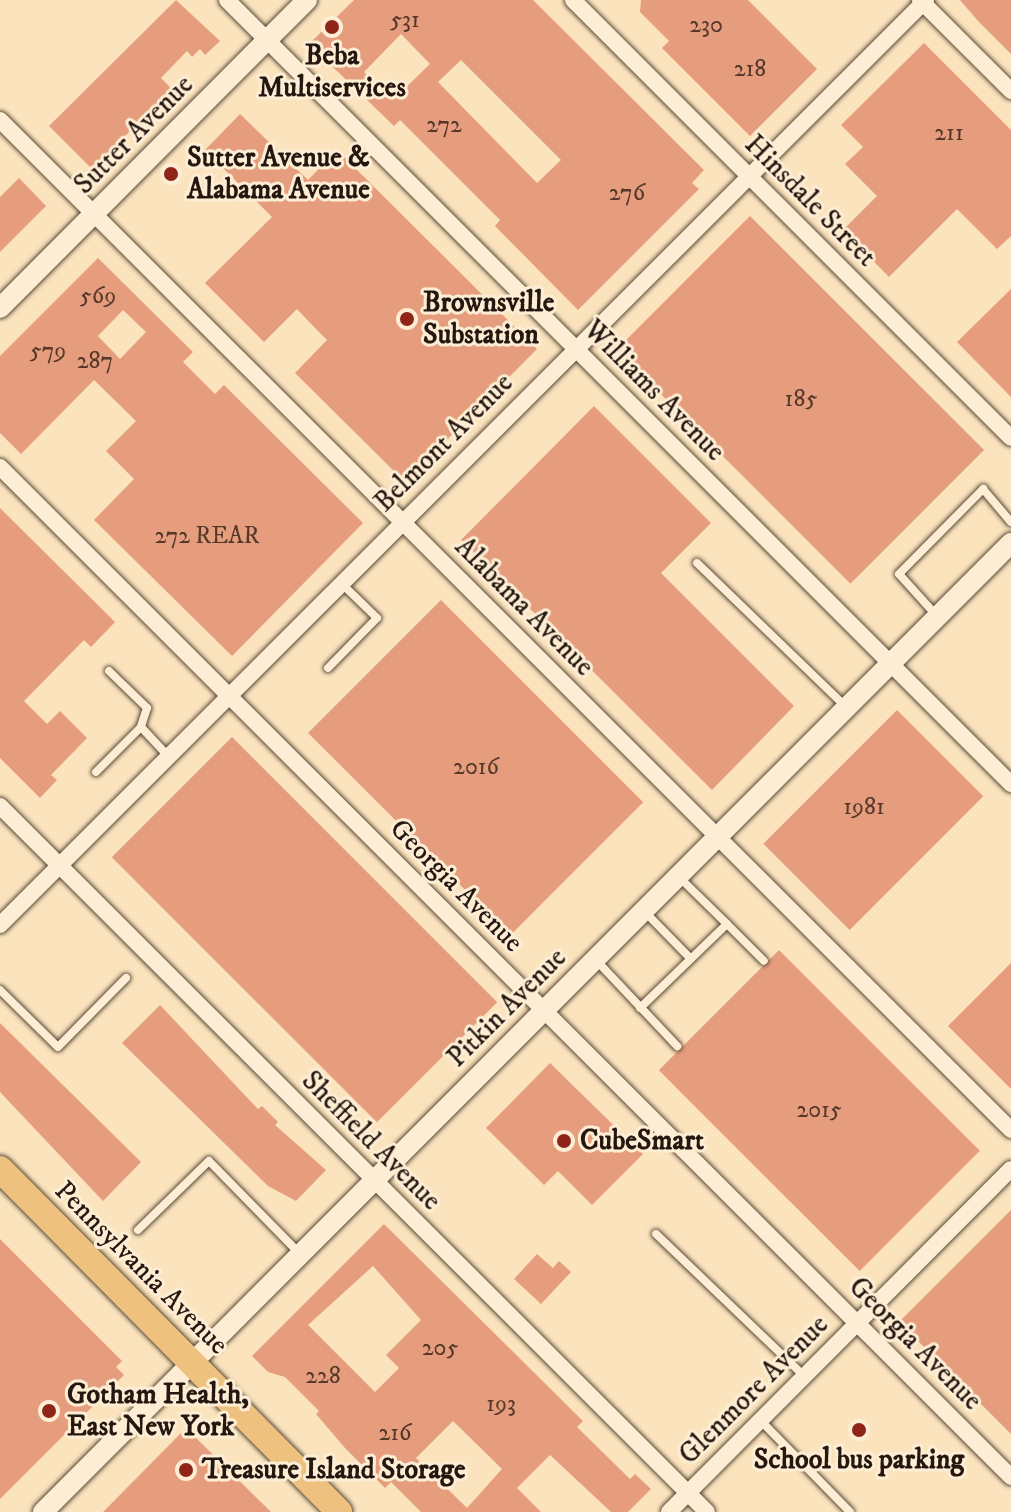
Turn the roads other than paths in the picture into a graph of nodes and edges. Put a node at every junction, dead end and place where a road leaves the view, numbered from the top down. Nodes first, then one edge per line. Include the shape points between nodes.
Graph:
1 (227, 0) edge
2 (307, 0) edge
3 (573, 0) edge
4 (923, 1) edge
5 (267, 40) junction
6 (1011, 91) edge
7 (0, 120) edge
8 (749, 176) junction
9 (94, 214) junction
10 (0, 308) edge
11 (575, 349) junction
12 (1011, 438) edge
13 (0, 467) edge
14 (401, 522) junction
15 (1011, 522) edge
16 (1011, 543) edge
17 (697, 563) dead end
18 (341, 582) junction
19 (937, 616) junction
20 (890, 663) junction
21 (328, 668) dead end
22 (109, 671) dead end
23 (228, 694) junction
24 (847, 707) junction
25 (141, 727) junction
26 (167, 755) junction
27 (96, 772) dead end
28 (1011, 784) edge
29 (0, 806) edge
30 (717, 838) junction
31 (58, 864) junction
32 (679, 876) junction
33 (644, 911) junction
34 (727, 924) junction
35 (0, 925) edge
36 (595, 959) junction
37 (691, 959) junction
38 (764, 961) dead end
39 (126, 978) dead end
40 (0, 990) edge
41 (640, 1008) junction
42 (544, 1010) junction
43 (677, 1046) dead end
44 (1011, 1130) edge
45 (0, 1169) edge
46 (1011, 1169) edge
47 (374, 1181) junction
48 (138, 1230) dead end
49 (656, 1234) dead end
50 (300, 1254) junction
51 (858, 1323) junction
52 (191, 1364) junction
53 (804, 1377) junction
54 (761, 1421) junction
55 (1011, 1477) edge
56 (688, 1493) junction
57 (43, 1512) edge
58 (339, 1512) edge
59 (669, 1512) edge
60 (707, 1512) edge
61 (850, 1512) edge

1 - 5 street, Williams Avenue
2 - 5 street, Sutter Avenue
3 - 8 street, Hinsdale Street
4 - 6 street
4 - 8 street, Belmont Avenue
5 - 9 street, Sutter Avenue
5 - 11 street, Williams Avenue
7 - 9 street, Alabama Avenue
8 - 11 street, Belmont Avenue
8 - 12 street, Hinsdale Street
9 - 10 street, Sutter Avenue
9 - 14 street, Alabama Avenue
11 - 14 street, Belmont Avenue
11 - 20 street, Williams Avenue
13 - 23 street, Georgia Avenue
14 - 18 street, Belmont Avenue
14 - 30 street, Alabama Avenue
15 - 19 lane via 983,489 899,574
16 - 19 street, Pitkin Avenue
17 - 24 lane
18 - 21 lane via 377,618
18 - 23 street, Belmont Avenue
19 - 20 street, Pitkin Avenue
20 - 24 street, Pitkin Avenue
20 - 28 street, Williams Avenue
22 - 25 lane via 147,708
23 - 26 street, Belmont Avenue
23 - 42 street, Georgia Avenue
24 - 30 street, Pitkin Avenue
25 - 26 lane
25 - 27 lane
26 - 31 street, Belmont Avenue
29 - 31 street, Sheffield Avenue
30 - 32 street, Pitkin Avenue
30 - 44 street, Alabama Avenue
31 - 35 street, Belmont Avenue
31 - 47 street, Sheffield Avenue
32 - 33 street, Pitkin Avenue
32 - 34 lane
33 - 36 street, Pitkin Avenue
33 - 37 lane
34 - 37 lane
34 - 38 lane
36 - 41 lane
36 - 42 street, Pitkin Avenue
37 - 41 lane
39 - 40 lane via 58,1047
41 - 43 lane
42 - 47 street, Pitkin Avenue
42 - 51 street, Georgia Avenue
45 - 52 main road, Pennsylvania Avenue
46 - 51 street, Glenmore Avenue
47 - 50 street, Pitkin Avenue
47 - 56 street, Sheffield Avenue
48 - 50 lane via 209,1161
49 - 53 lane
50 - 52 street, Pitkin Avenue
51 - 53 street, Glenmore Avenue
51 - 55 street, Georgia Avenue
52 - 57 street, Pitkin Avenue
52 - 58 main road, Pennsylvania Avenue
53 - 54 street, Glenmore Avenue
54 - 56 street, Glenmore Avenue
54 - 61 lane
56 - 59 street, Glenmore Avenue
56 - 60 street, Sheffield Avenue

